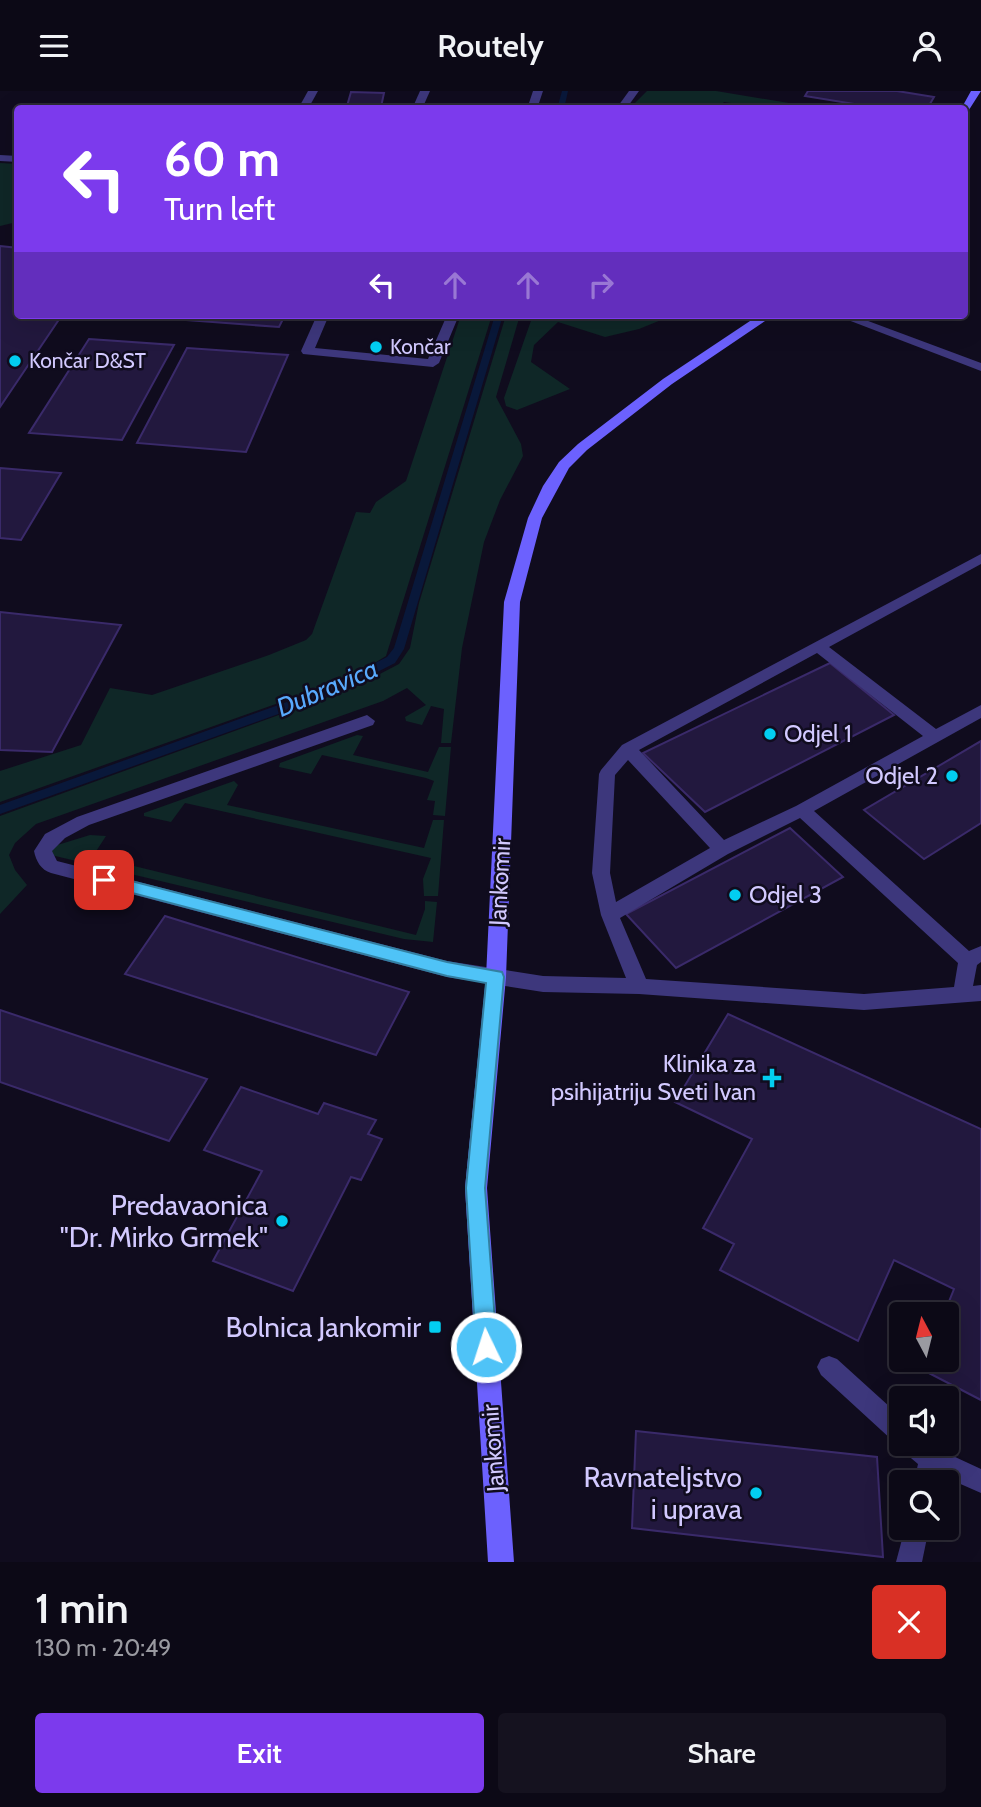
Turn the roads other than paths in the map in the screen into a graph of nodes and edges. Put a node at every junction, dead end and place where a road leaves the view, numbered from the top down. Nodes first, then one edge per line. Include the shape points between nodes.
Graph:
1 (321, 319) edge
2 (451, 319) edge
3 (761, 319) edge
4 (852, 319) edge
5 (981, 367) edge
6 (981, 558) edge
7 (818, 646) junction
8 (981, 711) edge
9 (367, 721) dead end
10 (935, 737) junction
11 (628, 749) junction
12 (802, 810) junction
13 (722, 849) junction
14 (610, 915) junction
15 (974, 957) edge
16 (496, 977) junction
17 (639, 986) junction
18 (972, 993) edge
19 (829, 1367) dead end
20 (889, 1422) edge
21 (924, 1462) edge
22 (981, 1481) edge
23 (914, 1540) edge
24 (501, 1562) edge
25 (909, 1562) edge

1 - 2 street via 307,351 433,363
3 - 16 street, Jankomir via 719,345 572,456 547,492 512,602
4 - 5 street
6 - 7 street
7 - 10 street
7 - 11 street
8 - 10 street
9 - 16 street via 55,833 42,852 43,860 51,866 447,969
10 - 12 street
11 - 13 street
11 - 14 street via 607,774 601,873
12 - 13 street
12 - 15 street
13 - 14 street
14 - 17 street
15 - 18 street
16 - 17 street via 543,984
16 - 24 street, Jankomir via 476,1188
17 - 18 street via 864,1002
19 - 20 street
21 - 22 street
23 - 25 street

